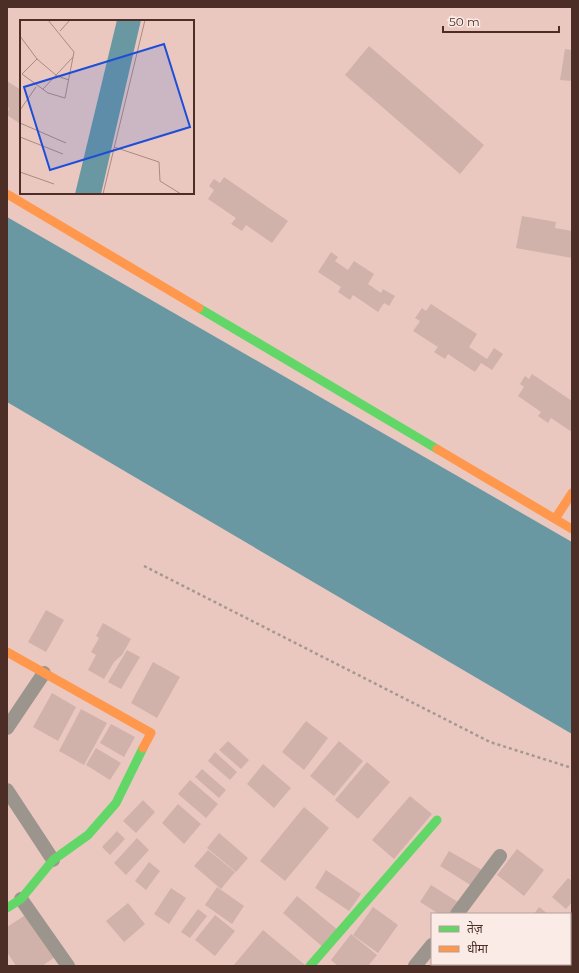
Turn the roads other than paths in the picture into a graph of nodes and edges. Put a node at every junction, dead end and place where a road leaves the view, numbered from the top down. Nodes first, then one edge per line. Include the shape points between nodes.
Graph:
1 (7, 194) edge
2 (572, 493) edge
3 (554, 519) junction
4 (572, 529) edge
5 (7, 652) edge
6 (44, 674) junction
7 (7, 728) edge
8 (7, 790) edge
9 (436, 820) dead end
10 (500, 856) dead end
11 (53, 860) junction
12 (21, 899) junction
13 (7, 908) edge
14 (458, 913) edge
15 (431, 946) edge
16 (68, 966) edge
17 (310, 966) edge
18 (415, 966) edge

1 - 3 street
2 - 3 street
3 - 4 street
5 - 6 street
6 - 7 street
6 - 11 street via 150,734 116,803 88,835
8 - 11 street
9 - 17 street
10 - 14 street
11 - 12 street
12 - 13 street
12 - 16 street
15 - 18 street

